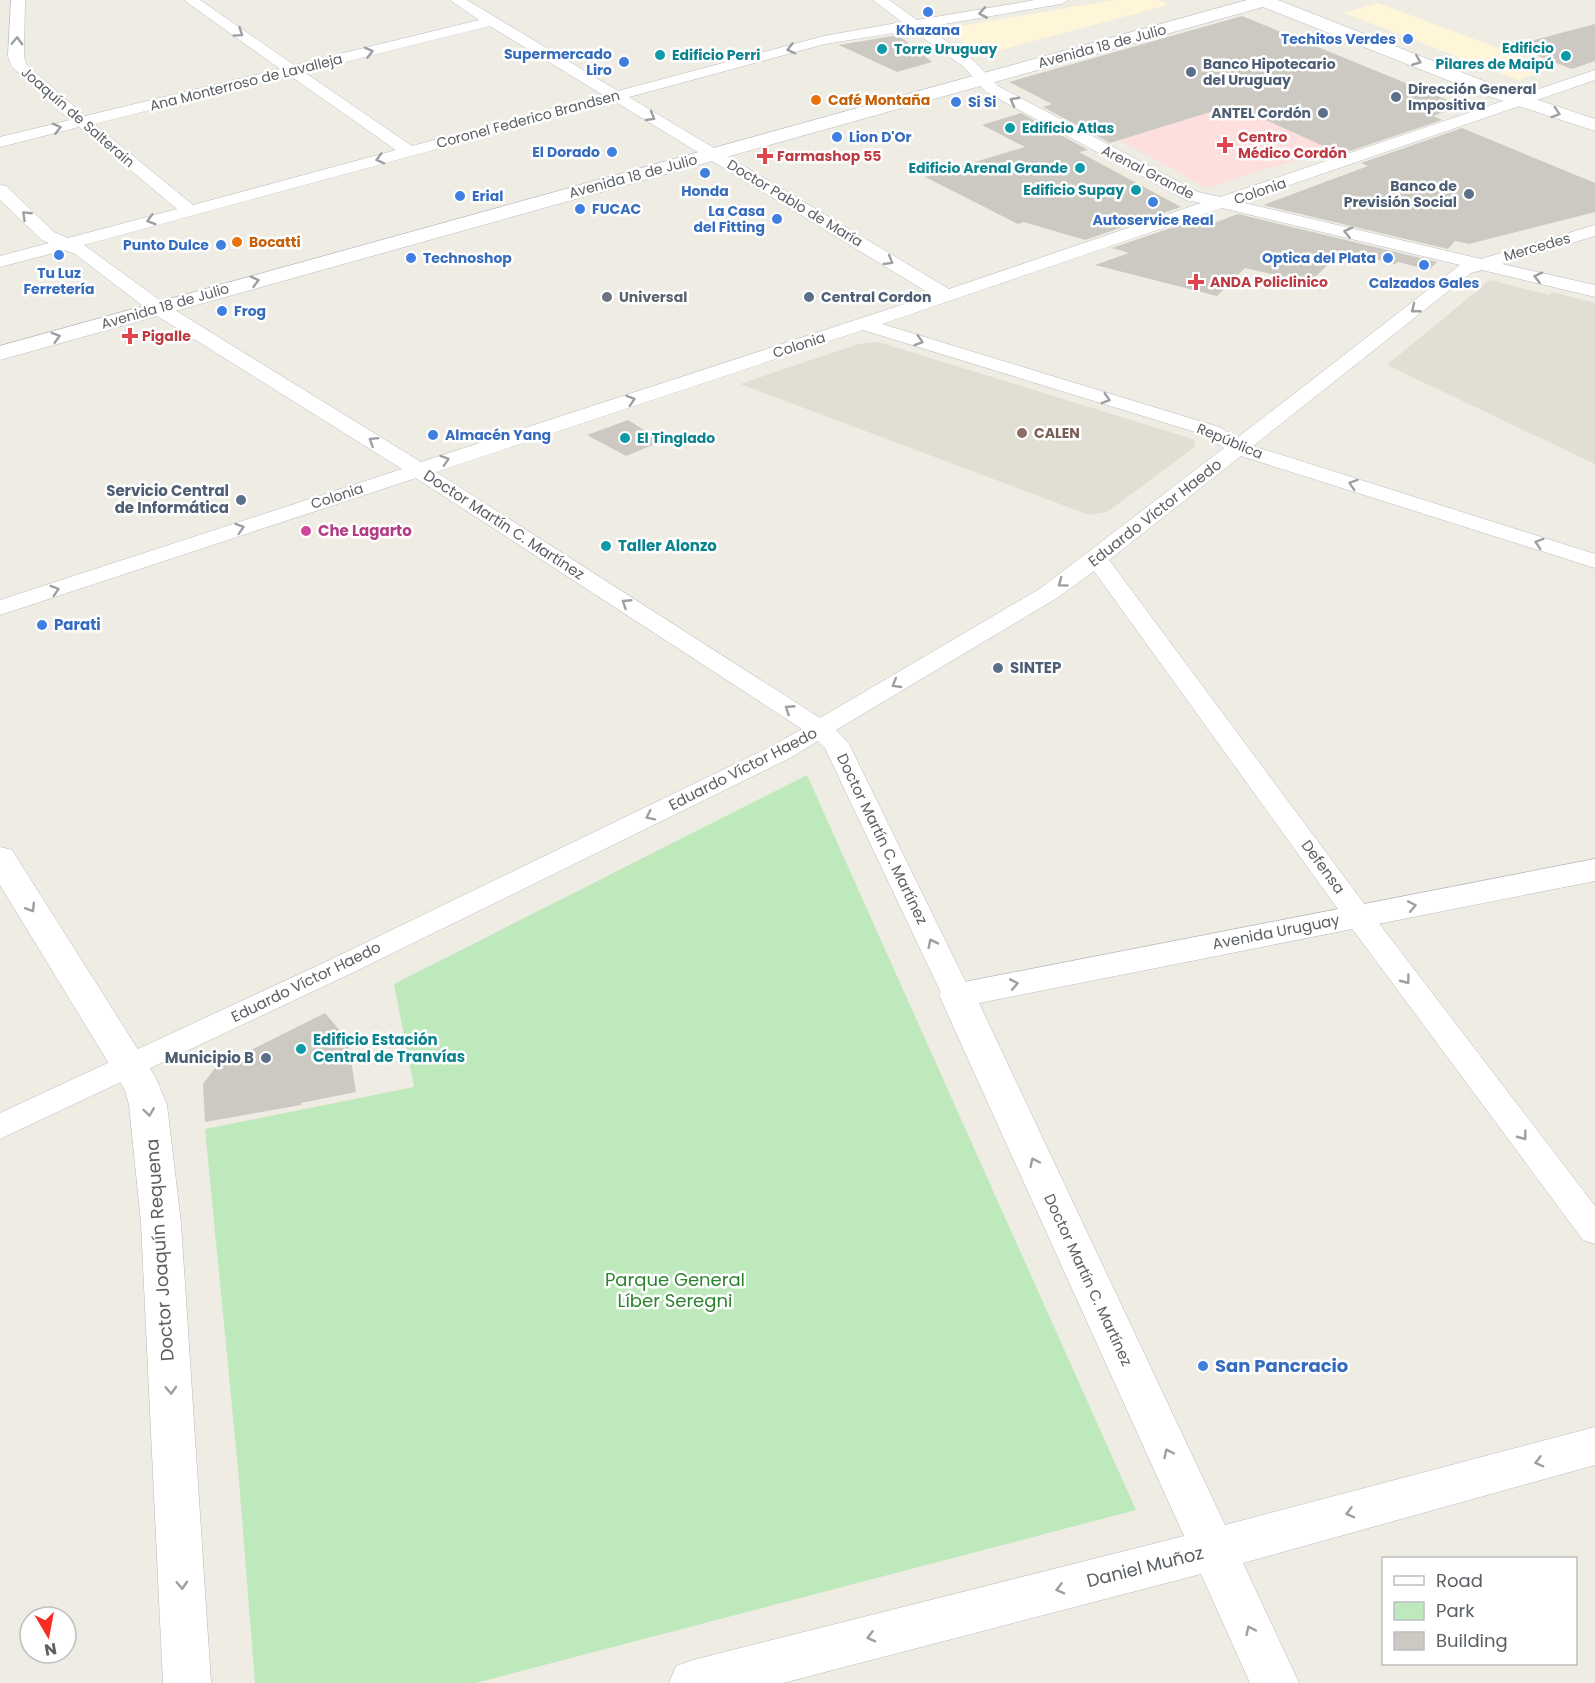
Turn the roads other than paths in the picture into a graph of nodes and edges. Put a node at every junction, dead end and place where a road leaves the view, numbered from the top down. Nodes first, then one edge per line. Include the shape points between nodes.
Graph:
1 (18, 0) edge
2 (191, 0) edge
3 (457, 0) edge
4 (880, 0) edge
5 (1061, 0) edge
6 (1228, 0) edge
7 (1265, 0) edge
8 (492, 21) junction
9 (916, 25) junction
10 (294, 71) junction
11 (978, 74) junction
12 (1595, 75) edge
13 (614, 95) junction
14 (1517, 100) junction
15 (82, 122) junction
16 (1595, 125) edge
17 (0, 142) edge
18 (705, 149) junction
19 (408, 151) junction
20 (0, 190) edge
21 (1224, 203) junction
22 (189, 210) junction
23 (1595, 230) edge
24 (67, 244) junction
25 (0, 262) edge
26 (1479, 263) junction
27 (1595, 291) edge
28 (947, 296) junction
29 (150, 301) junction
30 (863, 324) junction
31 (0, 335) edge
32 (0, 352) edge
33 (1238, 448) junction
34 (417, 469) junction
35 (1096, 559) junction
36 (1595, 561) edge
37 (0, 608) edge
38 (820, 729) junction
39 (0, 858) edge
40 (1595, 870) edge
41 (1358, 916) junction
42 (957, 995) junction
43 (129, 1067) junction
44 (0, 1127) edge
45 (1595, 1231) edge
46 (1595, 1446) edge
47 (1212, 1550) junction
48 (187, 1683) edge
49 (693, 1683) edge
50 (1275, 1683) edge

15 -> 1 street, Joaquín de Salterain via 19,66
2 -> 10 street
3 - 8 street, Doctor Pablo de María
4 - 9 street, Arenal Grande
5 -> 9 street, Coronel Federico Brandsen
6 - 11 main road, Avenida 18 de Julio
7 - 11 main road, Avenida 18 de Julio
7 -> 14 main road
10 -> 8 street, Ana Monterroso de Lavalleja
8 - 13 street, Doctor Pablo de María
9 - 11 street, Arenal Grande
9 -> 13 street, Coronel Federico Brandsen via 824,40
10 - 15 street, Ana Monterroso de Lavalleja
10 - 19 street
11 - 18 main road, Avenida 18 de Julio
21 -> 11 street, Arenal Grande via 1184,192 992,89
12 - 14 street, Colonia
13 -> 18 street, Doctor Pablo de María
13 - 19 street, Coronel Federico Brandsen
14 -> 16 main road
14 - 21 street, Colonia
17 -> 15 street, Ana Monterroso de Lavalleja
15 - 22 street, Joaquín de Salterain
18 -> 28 street, Doctor Pablo de María
18 - 29 main road, Avenida 18 de Julio
19 -> 22 street, Coronel Federico Brandsen
24 -> 20 street, Doctor Martín C. Martínez via 48,236
26 -> 21 street, Arenal Grande
21 - 28 street, Colonia
22 -> 24 street, Coronel Federico Brandsen
23 - 26 street, Mercedes
24 - 25 street, Coronel Federico Brandsen
24 - 29 street, Doctor Martín C. Martínez
27 -> 26 street, Arenal Grande
26 -> 33 street, Eduardo Víctor Haedo via 1465,269
28 - 30 street, Colonia
29 - 31 main road, Avenida 18 de Julio
32 -> 29 main road, Avenida 18 de Julio
34 -> 29 street, Doctor Martín C. Martínez
30 -> 33 street, República via 1212,431
34 -> 30 street, Colonia
33 - 35 street, Eduardo Víctor Haedo
36 -> 33 street, República
37 -> 34 street, Colonia
38 -> 34 street, Doctor Martín C. Martínez
35 -> 38 street, Eduardo Víctor Haedo via 1049,593
35 - 41 street, Defensa
42 -> 38 street, Doctor Martín C. Martínez via 836,744
38 -> 43 street, Eduardo Víctor Haedo via 781,752
39 -> 43 main road, Doctor Joaquín Requena
41 -> 40 main road, Avenida Uruguay
42 -> 41 main road, Avenida Uruguay
41 -> 45 street, Defensa
47 -> 42 main road, Doctor Martín C. Martínez
43 - 44 street, Eduardo Víctor Haedo
43 -> 48 main road, Doctor Joaquín Requena via 143,1088 148,1105 161,1223
46 -> 47 main road, Daniel Muñoz
47 -> 49 main road, Daniel Muñoz
50 -> 47 main road, Doctor Martín C. Martínez

